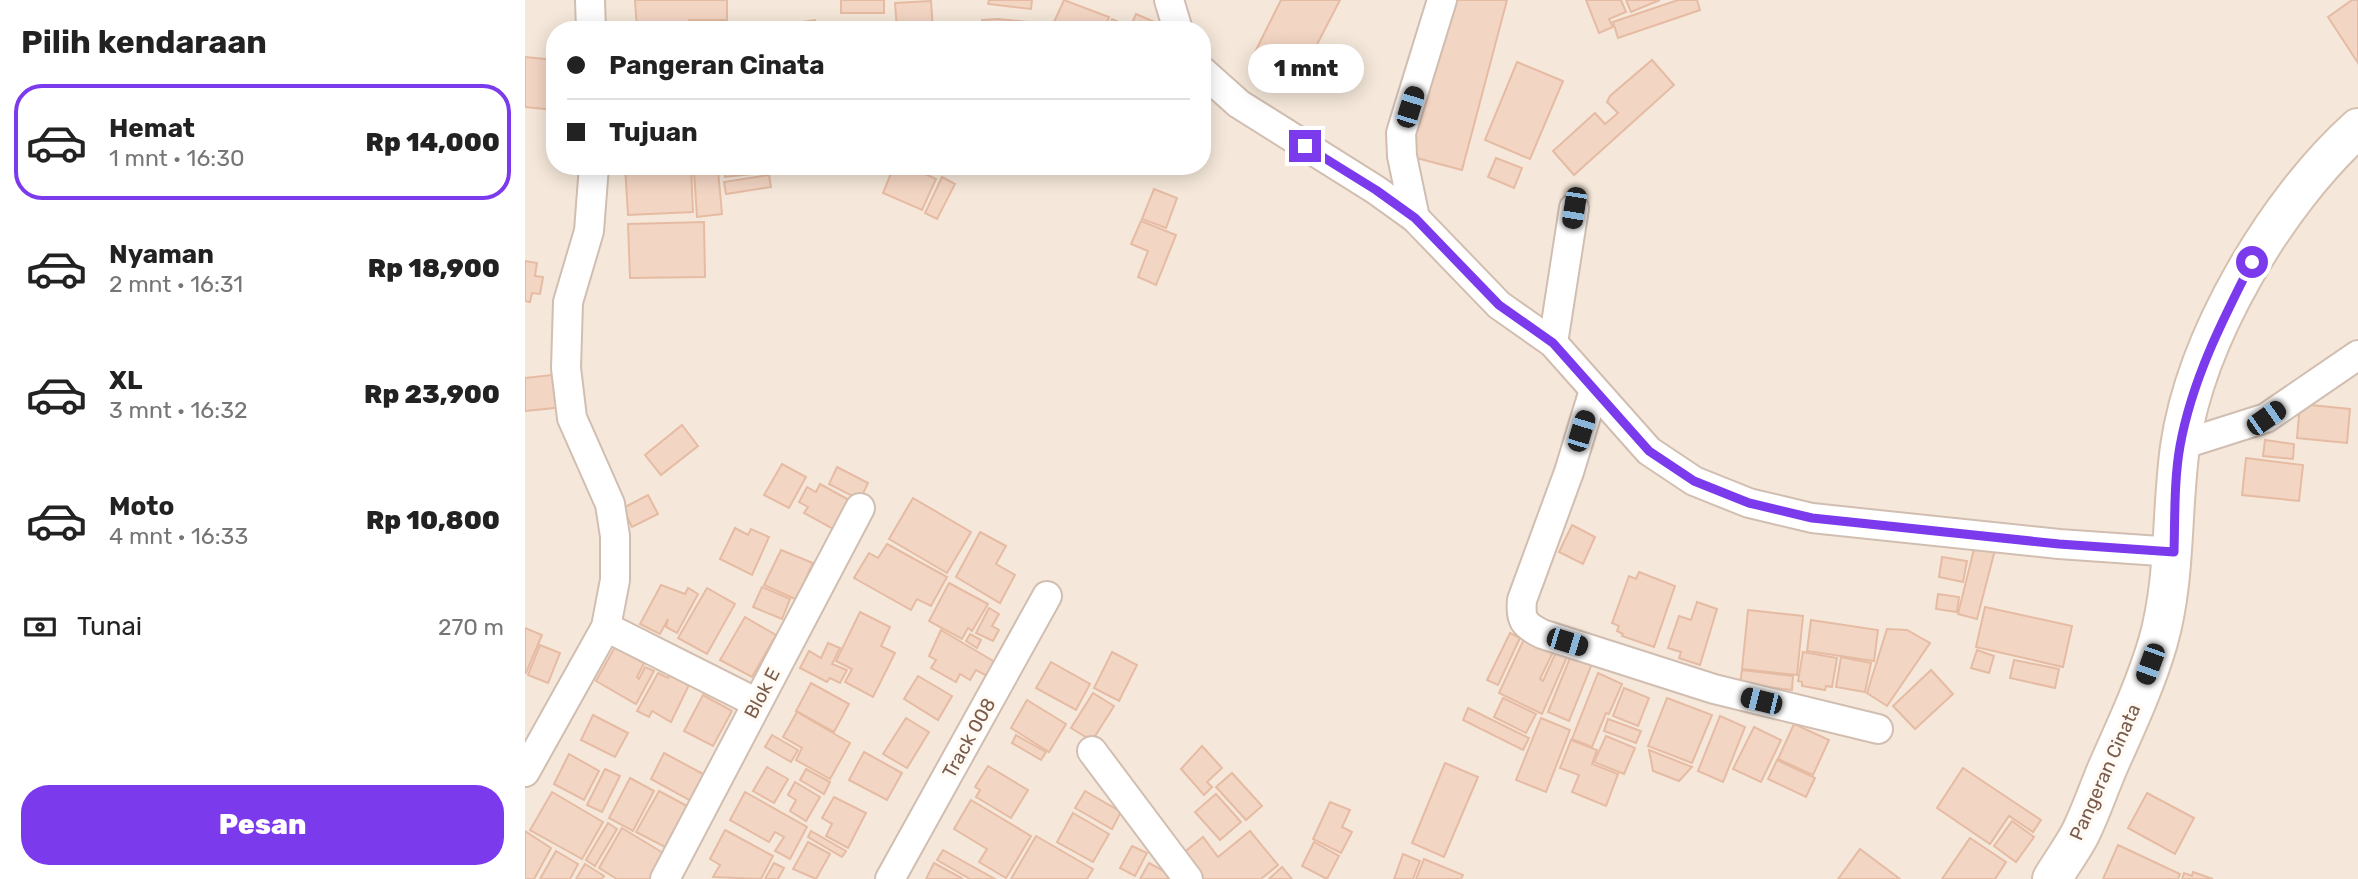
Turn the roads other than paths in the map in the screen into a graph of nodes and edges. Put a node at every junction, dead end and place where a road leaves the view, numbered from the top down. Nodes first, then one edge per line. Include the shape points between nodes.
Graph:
1 (590, 0) edge
2 (1169, 0) edge
3 (1442, 0) edge
4 (591, 21) edge
5 (1175, 21) edge
6 (1211, 79) edge
7 (2358, 128) edge
8 (593, 175) edge
9 (1574, 208) dead end
10 (1415, 218) junction
11 (1553, 343) junction
12 (2358, 355) edge
13 (1594, 390) junction
14 (2181, 445) junction
15 (860, 508) dead end
16 (2174, 552) junction
17 (1047, 596) dead end
18 (606, 627) junction
19 (757, 703) junction
20 (1878, 729) dead end
21 (1092, 751) dead end
22 (525, 772) edge
23 (665, 879) edge
24 (890, 879) edge
25 (1188, 879) edge
26 (2052, 879) edge

1 - 4 street
2 - 5 street
3 - 10 street via 1401,133
6 - 10 street via 1239,104
7 - 14 street, Pangeran Cinata via 2302,187 2264,240 2217,329
8 - 18 street via 589,231 568,302 566,368 572,418 613,518 615,580
9 - 11 street
10 - 11 street via 1499,305
11 - 13 street
12 - 14 street via 2266,418
13 - 16 street via 1649,451 1694,481 1749,503 1812,518
13 - 20 street via 1521,600 1523,623 1542,634 1714,689
14 - 16 street, Pangeran Cinata
15 - 19 street, Blok E
16 - 26 street, Pangeran Cinata via 2158,641 2133,710 2080,834
17 - 24 street, Track 008
18 - 19 street
18 - 22 street
19 - 23 street, Blok E
21 - 25 street

